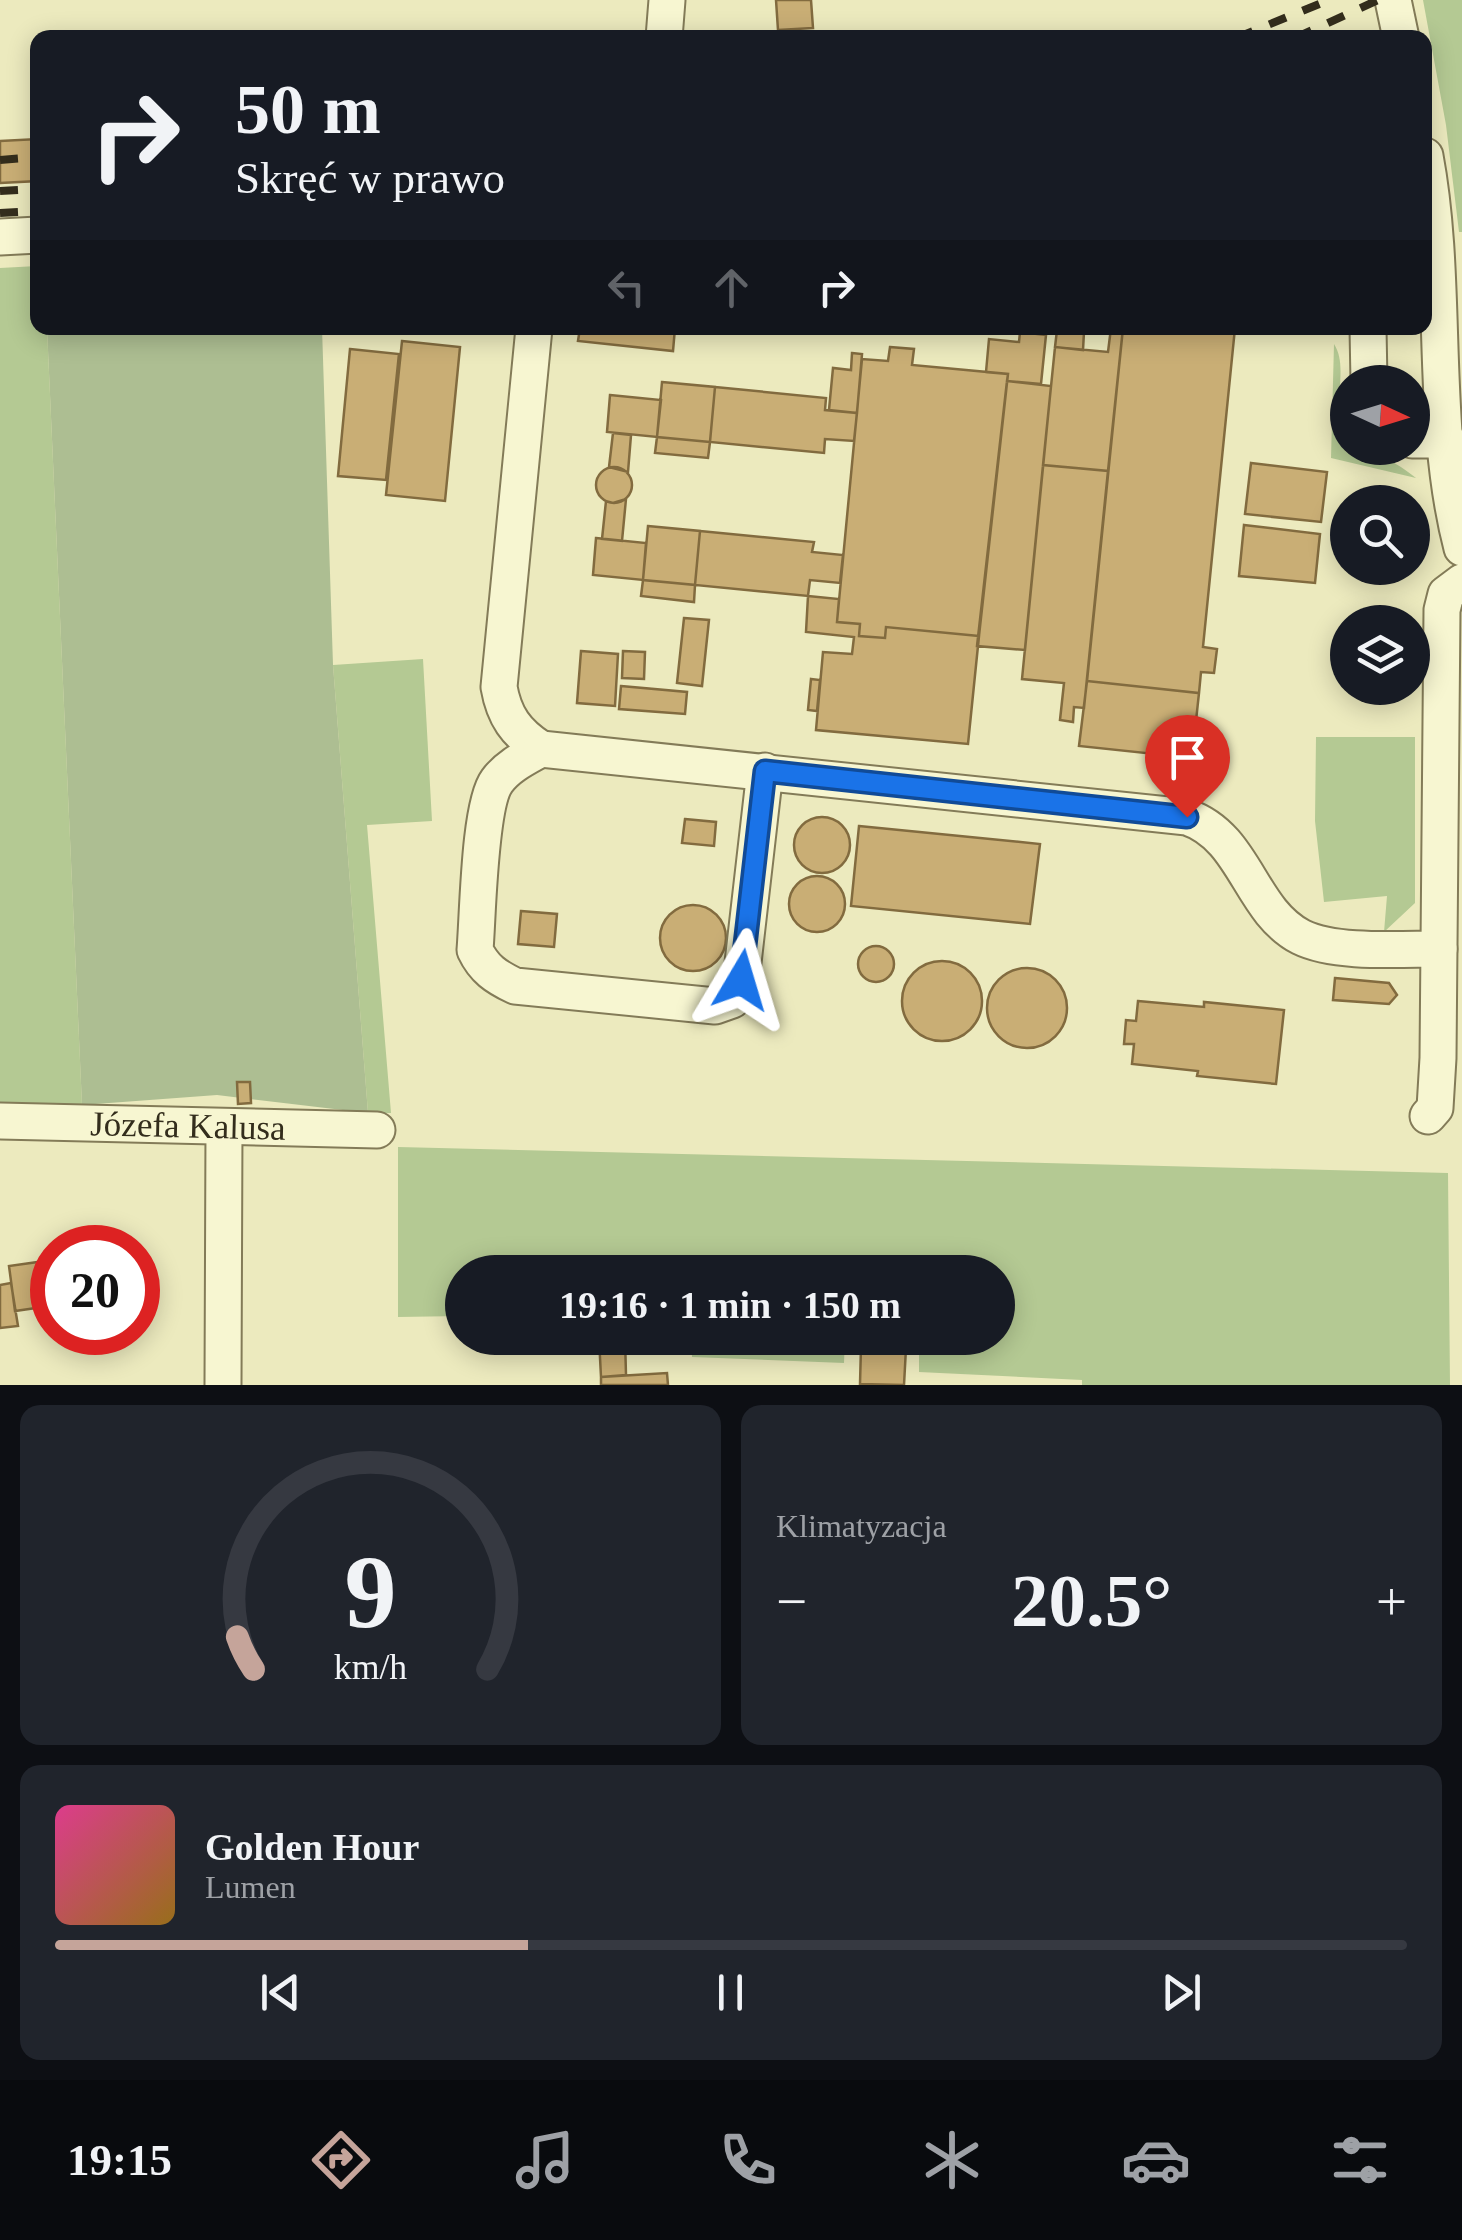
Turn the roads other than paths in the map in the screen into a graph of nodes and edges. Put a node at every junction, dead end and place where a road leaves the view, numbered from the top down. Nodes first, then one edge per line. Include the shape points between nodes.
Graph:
1 (667, 0) edge
2 (665, 30) edge
3 (1432, 209) edge
4 (30, 235) edge
5 (0, 237) edge
6 (1432, 332) edge
7 (533, 335) edge
8 (1368, 335) edge
9 (1432, 335) edge
10 (1369, 365) edge
11 (1430, 440) edge
12 (1462, 548) edge
13 (1462, 582) edge
14 (541, 748) junction
15 (765, 771) junction
16 (1439, 949) junction
17 (1428, 1116) dead end
18 (0, 1121) edge
19 (224, 1128) junction
20 (376, 1130) dead end
21 (223, 1385) edge

1 - 2 street
3 - 6 street
4 - 5 street
7 - 14 street via 499,687 513,726
8 - 10 street
9 - 11 street
11 - 12 street
13 - 16 street via 1446,594 1442,610
14 - 15 street
14 - 15 street via 495,782 487,806 475,950 496,978 514,986 714,1006 732,1000 741,980
15 - 16 street via 1187,817 1228,844 1272,912 1298,935 1329,944
16 - 17 street via 1435,1108
18 - 19 street, Józefa Kalusa
19 - 20 street, Józefa Kalusa
19 - 21 street

